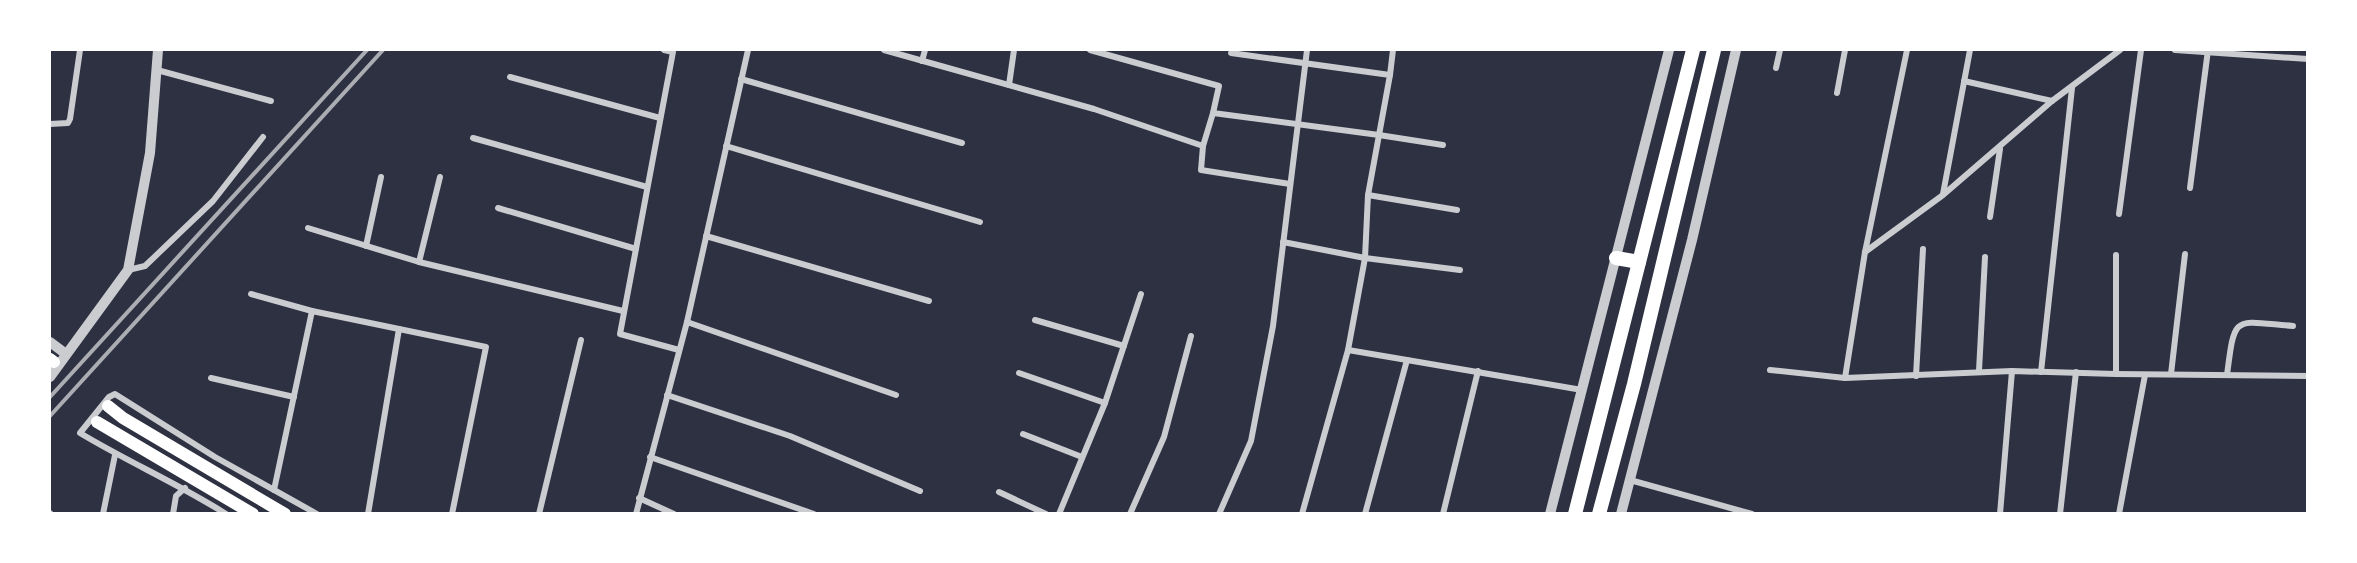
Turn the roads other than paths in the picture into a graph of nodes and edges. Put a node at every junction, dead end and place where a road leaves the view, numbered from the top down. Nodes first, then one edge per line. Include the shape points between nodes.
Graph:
1 (80, 50) edge
2 (158, 50) edge
3 (664, 50) edge
4 (748, 50) edge
5 (884, 50) edge
6 (925, 50) edge
7 (1014, 50) edge
8 (1090, 50) edge
9 (1307, 50) edge
10 (1393, 50) edge
11 (1669, 50) edge
12 (1693, 50) edge
13 (1714, 50) edge
14 (1736, 50) edge
15 (1780, 50) edge
16 (1845, 50) edge
17 (1907, 50) edge
18 (1970, 50) edge
19 (2120, 50) edge
20 (2141, 50) edge
21 (2175, 50) edge
22 (2208, 51) edge
23 (1231, 53) dead end
24 (2307, 59) edge
25 (922, 61) junction
26 (1306, 62) junction
27 (1776, 68) dead end
28 (157, 70) junction
29 (1390, 75) junction
30 (510, 77) dead end
31 (741, 79) junction
32 (1964, 81) junction
33 (1009, 85) junction
34 (2072, 88) junction
35 (1836, 93) dead end
36 (271, 101) dead end
37 (2052, 101) junction
38 (1213, 113) junction
39 (660, 118) junction
40 (1298, 123) junction
41 (50, 124) edge
42 (1379, 135) junction
43 (263, 137) dead end
44 (473, 138) dead end
45 (962, 142) dead end
46 (1443, 145) dead end
47 (726, 146) junction
48 (1203, 146) junction
49 (2000, 148) junction
50 (381, 177) dead end
51 (441, 177) dead end
52 (1290, 184) junction
53 (647, 188) junction
54 (2190, 188) dead end
55 (1368, 195) junction
56 (1943, 195) junction
57 (498, 208) dead end
58 (1457, 210) dead end
59 (2119, 214) dead end
60 (1990, 217) dead end
61 (980, 222) dead end
62 (308, 228) dead end
63 (706, 236) junction
64 (1283, 242) junction
65 (366, 246) junction
66 (636, 249) junction
67 (1923, 249) dead end
68 (1864, 252) junction
69 (2185, 254) dead end
70 (2116, 255) dead end
71 (1985, 257) dead end
72 (1365, 258) junction
73 (1616, 258) junction
74 (419, 262) junction
75 (1639, 262) junction
76 (128, 270) junction
77 (1460, 270) dead end
78 (251, 294) dead end
79 (1141, 294) dead end
80 (929, 302) dead end
81 (312, 311) junction
82 (623, 311) junction
83 (1035, 320) dead end
84 (687, 322) junction
85 (2293, 326) dead end
86 (399, 329) junction
87 (1191, 336) dead end
88 (581, 340) dead end
89 (50, 342) edge
90 (1124, 346) junction
91 (679, 350) junction
92 (1348, 350) junction
93 (66, 354) junction
94 (1407, 360) junction
95 (1770, 370) dead end
96 (1478, 371) junction
97 (1979, 371) junction
98 (2012, 371) junction
99 (2041, 372) junction
100 (2076, 372) junction
101 (1019, 373) dead end
102 (2116, 374) junction
103 (2171, 374) junction
104 (2145, 375) junction
105 (2227, 375) junction
106 (1916, 376) junction
107 (2307, 376) edge
108 (50, 377) edge
109 (211, 378) dead end
110 (1845, 378) junction
111 (1582, 390) junction
112 (667, 395) junction
113 (896, 395) dead end
114 (294, 397) junction
115 (1105, 403) junction
116 (108, 406) dead end
117 (97, 422) dead end
118 (1023, 434) dead end
119 (115, 455) junction
120 (650, 457) junction
121 (1082, 457) junction
122 (1630, 480) junction
123 (185, 488) junction
124 (274, 490) junction
125 (920, 491) dead end
126 (999, 492) dead end
127 (639, 498) junction
128 (103, 513) edge
129 (173, 513) edge
130 (226, 513) edge
131 (253, 513) edge
132 (285, 513) edge
133 (317, 513) edge
134 (368, 513) edge
135 (452, 513) edge
136 (539, 513) edge
137 (636, 513) edge
138 (674, 513) edge
139 (814, 513) edge
140 (1046, 513) edge
141 (1059, 513) edge
142 (1130, 513) edge
143 (1219, 513) edge
144 (1302, 513) edge
145 (1365, 513) edge
146 (1443, 513) edge
147 (1550, 513) edge
148 (1575, 513) edge
149 (1599, 513) edge
150 (1621, 513) edge
151 (1752, 513) edge
152 (2000, 513) edge
153 (2060, 513) edge
154 (2119, 513) edge

1 - 41 street via 70,119 68,123
2 - 28 street
3 - 39 street via 673,52
4 - 31 street
5 - 25 street
6 - 25 street
7 - 33 street
8 - 38 street via 1219,86
9 - 26 street
10 - 29 street
11 - 73 street
12 - 75 highway
13 - 149 highway
14 - 122 street
15 - 27 street
16 - 35 street
17 - 68 street
18 - 32 street
19 - 34 street
20 - 59 street
21 - 22 street
22 - 24 street
22 - 54 street
23 - 26 street
25 - 33 street
26 - 29 street
26 - 40 street
28 - 36 street
28 - 76 street via 150,153
29 - 42 street
30 - 39 street
31 - 45 street
31 - 47 street
32 - 37 street
32 - 56 street
33 - 48 street
34 - 37 street
34 - 99 street
37 - 49 street
38 - 40 street
38 - 48 street
39 - 53 street
40 - 42 street
40 - 52 street
42 - 46 street
42 - 55 street
43 - 76 street via 213,201 146,266
44 - 53 street
47 - 61 street
47 - 63 street
48 - 52 street via 1201,170
49 - 56 street
49 - 60 street
50 - 65 street
51 - 74 street
52 - 64 street
53 - 66 street
55 - 58 street
55 - 72 street
56 - 68 street
57 - 66 street
62 - 65 street
63 - 80 street
63 - 84 street
64 - 72 street
64 - 143 street via 1273,326 1251,441
65 - 74 street
66 - 82 street
67 - 106 street
68 - 110 street
69 - 103 street
70 - 102 street
71 - 97 street
72 - 77 street
72 - 92 street
73 - 75 highway
73 - 111 street
74 - 82 street
75 - 148 highway
76 - 93 street
78 - 81 street
79 - 90 street
81 - 86 street
81 - 114 street
82 - 91 street via 620,334
83 - 90 street
84 - 91 street
84 - 113 street
85 - 105 street via 2247,322 2238,326 2232,333
86 - 134 street
86 - 135 street via 486,347
87 - 142 street via 1164,437
88 - 136 street
89 - 93 street
90 - 115 street
91 - 112 street
92 - 94 street
92 - 144 street
93 - 108 street
94 - 96 street
94 - 145 street
95 - 110 street
96 - 111 street
96 - 146 street
97 - 98 street
97 - 106 street
98 - 99 street
98 - 152 street
99 - 100 street
100 - 102 street
100 - 153 street
101 - 115 street
102 - 104 street
103 - 104 street
103 - 105 street
104 - 154 street
105 - 107 street
106 - 110 street
109 - 114 street
111 - 147 street
112 - 120 street
112 - 125 street via 790,436
114 - 124 street
115 - 121 street
116 - 132 main road
117 - 131 main road
118 - 121 street
119 - 123 street
119 - 124 street via 80,433 115,394
119 - 128 street
120 - 127 street
120 - 139 street
121 - 141 street
122 - 150 street
122 - 151 street
123 - 129 street via 176,496
123 - 130 street
124 - 133 street
126 - 140 street
127 - 137 street
127 - 138 street

